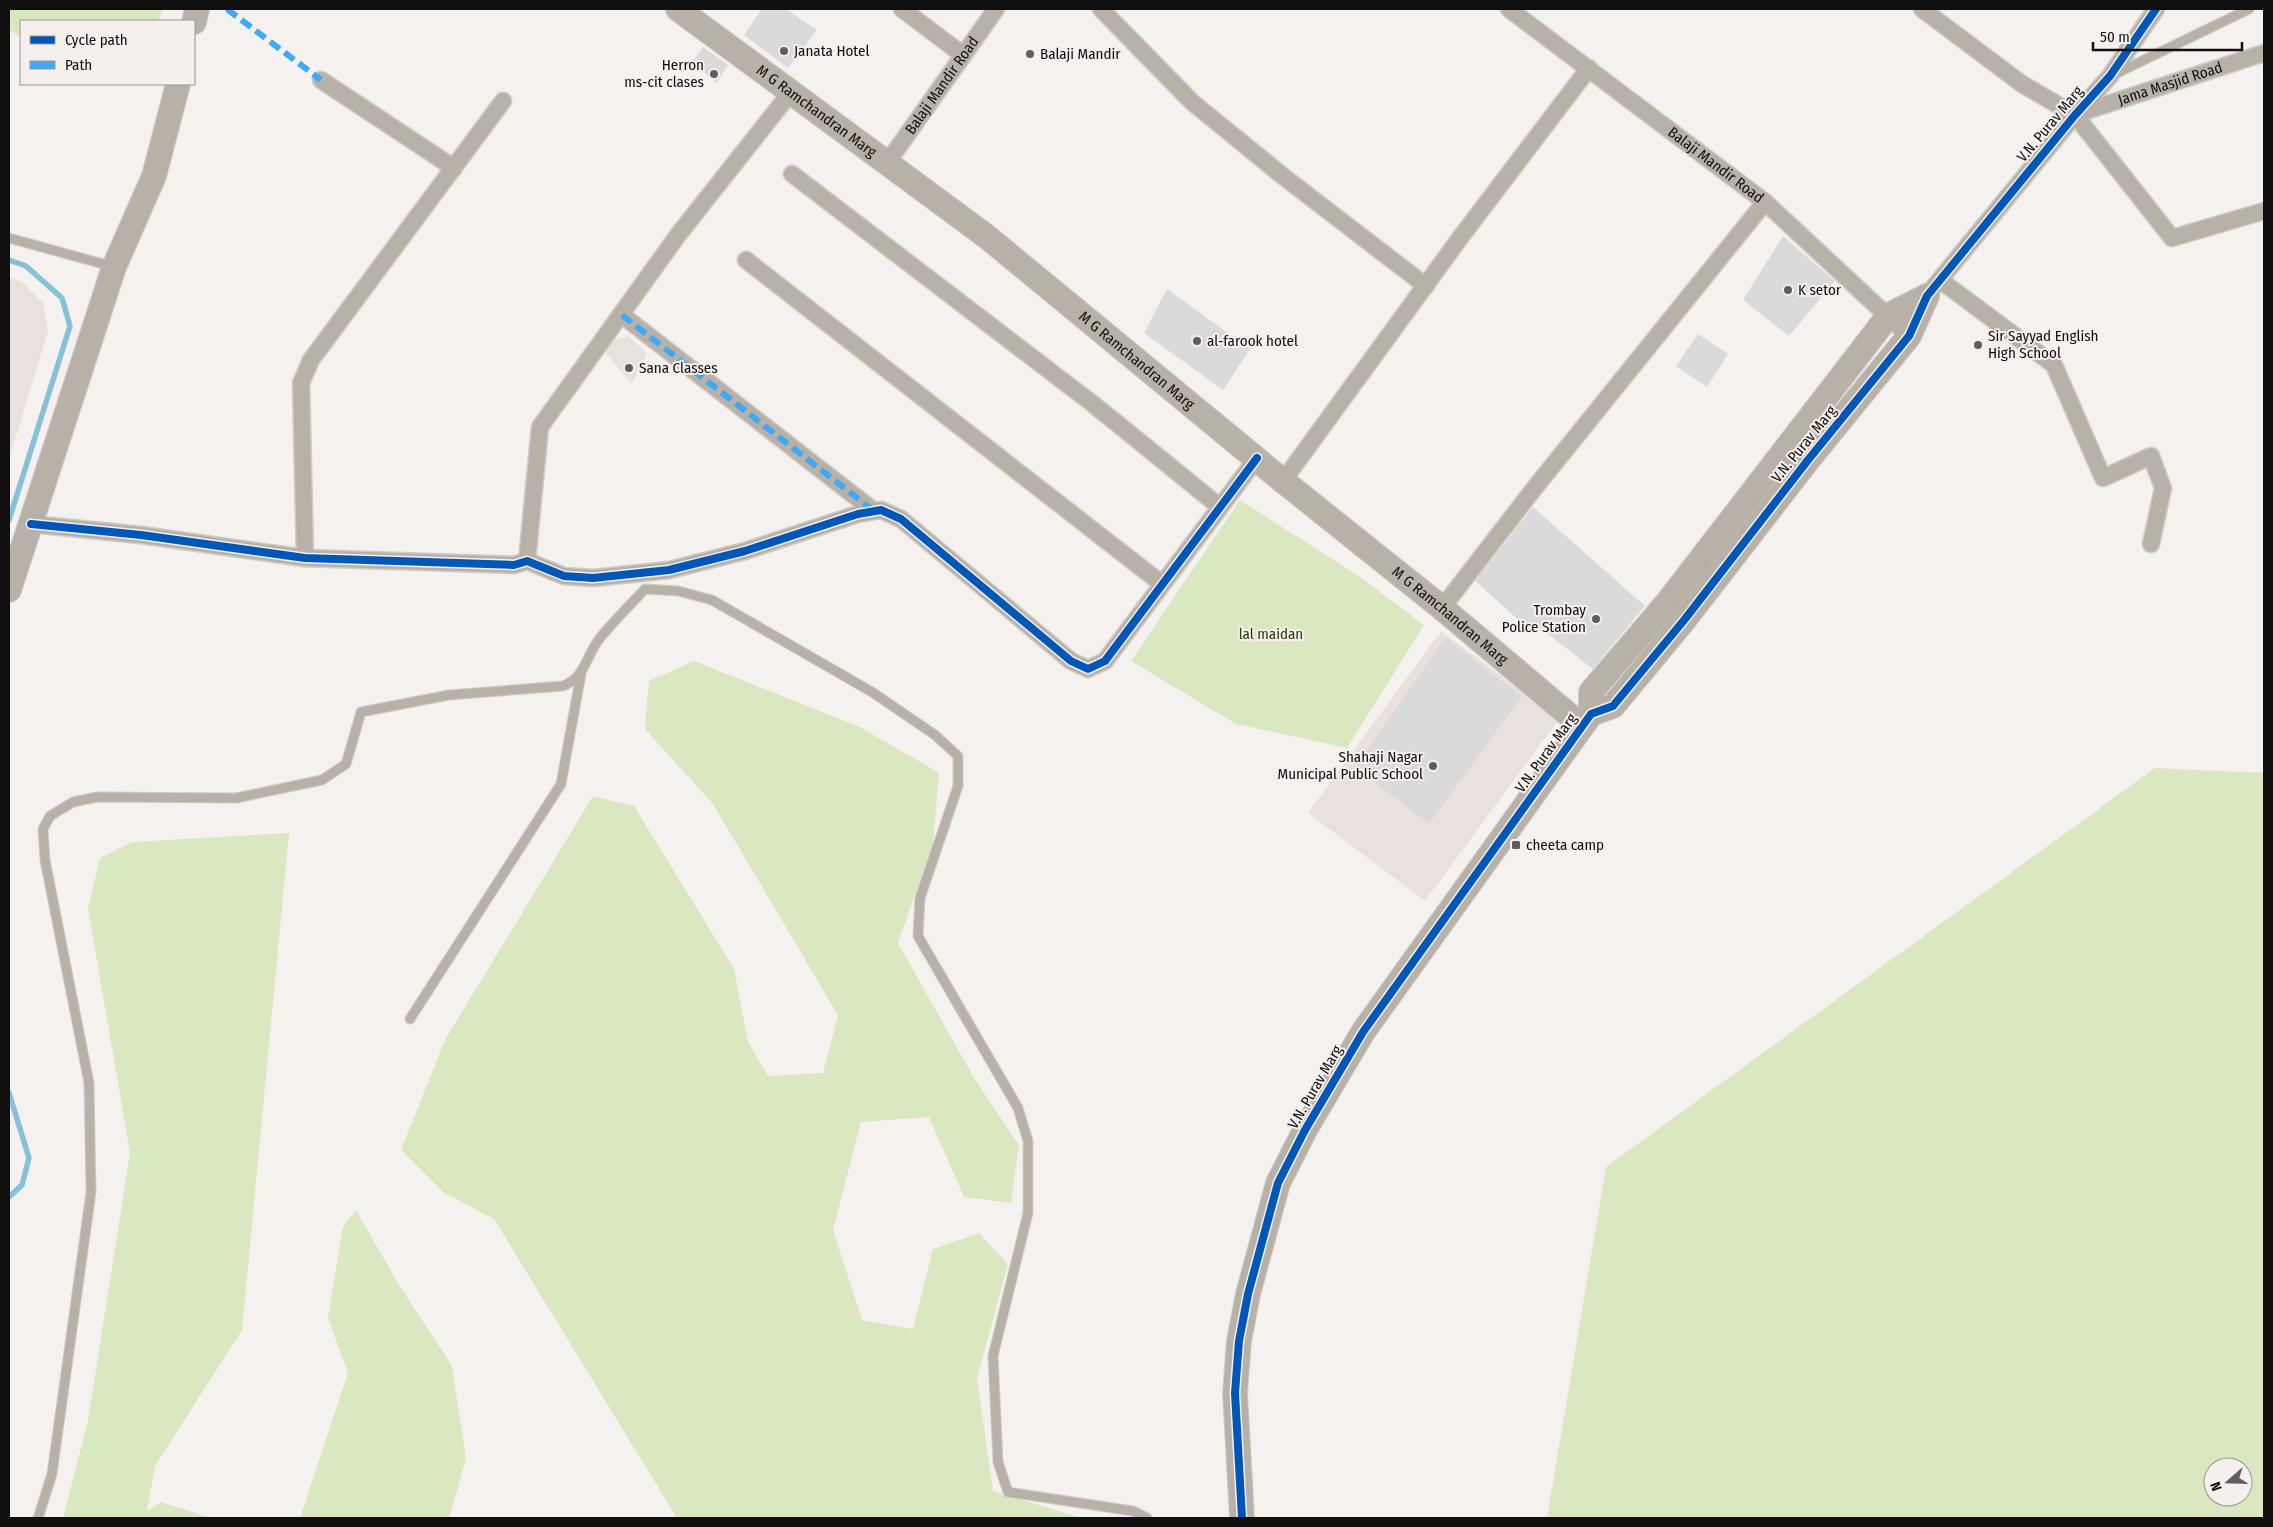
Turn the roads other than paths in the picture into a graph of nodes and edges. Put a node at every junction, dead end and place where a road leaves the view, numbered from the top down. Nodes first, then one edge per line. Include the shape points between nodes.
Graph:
1 (678, 9) edge
2 (902, 9) edge
3 (996, 9) edge
4 (1101, 9) edge
5 (1510, 9) edge
6 (1922, 9) edge
7 (2156, 9) edge
8 (2249, 9) edge
9 (2264, 53) edge
10 (963, 55) junction
11 (1589, 68) junction
12 (2110, 76) junction
13 (321, 80) dead end
14 (178, 85) edge
15 (791, 92) junction
16 (503, 101) dead end
17 (2075, 115) junction
18 (887, 163) junction
19 (454, 168) junction
20 (792, 174) dead end
21 (1765, 202) junction
22 (2264, 210) edge
23 (9, 238) edge
24 (746, 260) dead end
25 (114, 267) junction
26 (1426, 286) junction
27 (1934, 288) junction
28 (622, 315) junction
29 (1889, 315) junction
30 (1909, 336) junction
31 (1788, 445) junction
32 (1256, 458) junction
33 (1808, 460) junction
34 (1283, 481) junction
35 (1220, 507) junction
36 (874, 512) junction
37 (30, 524) junction
38 (2151, 544) dead end
39 (305, 558) junction
40 (527, 561) junction
41 (1162, 584) junction
42 (9, 590) edge
43 (1666, 603) junction
44 (1442, 608) junction
45 (1685, 619) junction
46 (581, 674) junction
47 (1587, 720) junction
48 (410, 1019) dead end
49 (38, 1518) edge
50 (1147, 1518) edge
51 (1242, 1518) edge

1 - 15 street, M G Ramchandran Marg
2 - 10 street
3 - 10 street, Balaji Mandir Road
4 - 26 street via 1192,102
5 - 11 street, Balaji Mandir Road
6 - 17 street via 2022,84
7 - 12 street, V.N. Purav Marg
8 - 12 lane
9 - 17 street, Jama Masjid Road
10 - 18 street, Balaji Mandir Road
11 - 21 street, Balaji Mandir Road
11 - 26 street
12 - 17 street, V.N. Purav Marg
13 - 19 street
14 - 25 street via 154,176
15 - 18 street, M G Ramchandran Marg
15 - 28 street via 678,235
16 - 19 street
17 - 22 street via 2172,238
17 - 27 street, V.N. Purav Marg
18 - 32 street, M G Ramchandran Marg via 986,236
19 - 39 street via 311,360 301,383
20 - 35 street via 1093,404
21 - 29 street, Balaji Mandir Road
21 - 44 street
23 - 25 lane
24 - 41 street
25 - 37 street
26 - 34 street
27 - 29 street, V.N. Purav Marg
27 - 30 street, V.N. Purav Marg
27 - 38 street via 2054,365 2103,478 2151,456 2164,488
28 - 36 street
28 - 40 street via 540,427
29 - 30 street, Balaji Mandir Road
29 - 31 street, V.N. Purav Marg
30 - 33 street, V.N. Purav Marg
31 - 33 street
31 - 43 street, V.N. Purav Marg
32 - 34 street, M G Ramchandran Marg
32 - 35 street
33 - 45 street, V.N. Purav Marg
34 - 44 street, M G Ramchandran Marg
35 - 41 street
36 - 40 street via 670,570 593,578 564,576
36 - 41 street via 881,510 901,519 1071,661 1088,669 1105,660
37 - 39 street via 141,535
37 - 42 street
39 - 40 street via 514,565
43 - 45 street
43 - 47 street, V.N. Purav Marg via 1591,692
44 - 47 street, M G Ramchandran Marg
45 - 47 street, V.N. Purav Marg via 1613,706
46 - 48 lane via 561,784
46 - 49 lane via 563,686 449,695 361,712 346,764 322,780 236,798 97,797 73,802 50,816 43,829 44,860 89,1083 91,1192 52,1474
46 - 50 lane via 598,640 644,589 678,591 712,600 872,692 935,735 958,756 958,786 920,898 918,936 1018,1108 1028,1141 1028,1213 993,1356 998,1462 1008,1492 1132,1512
47 - 51 street, V.N. Purav Marg via 1363,1032 1278,1183 1248,1294 1239,1341 1235,1393

